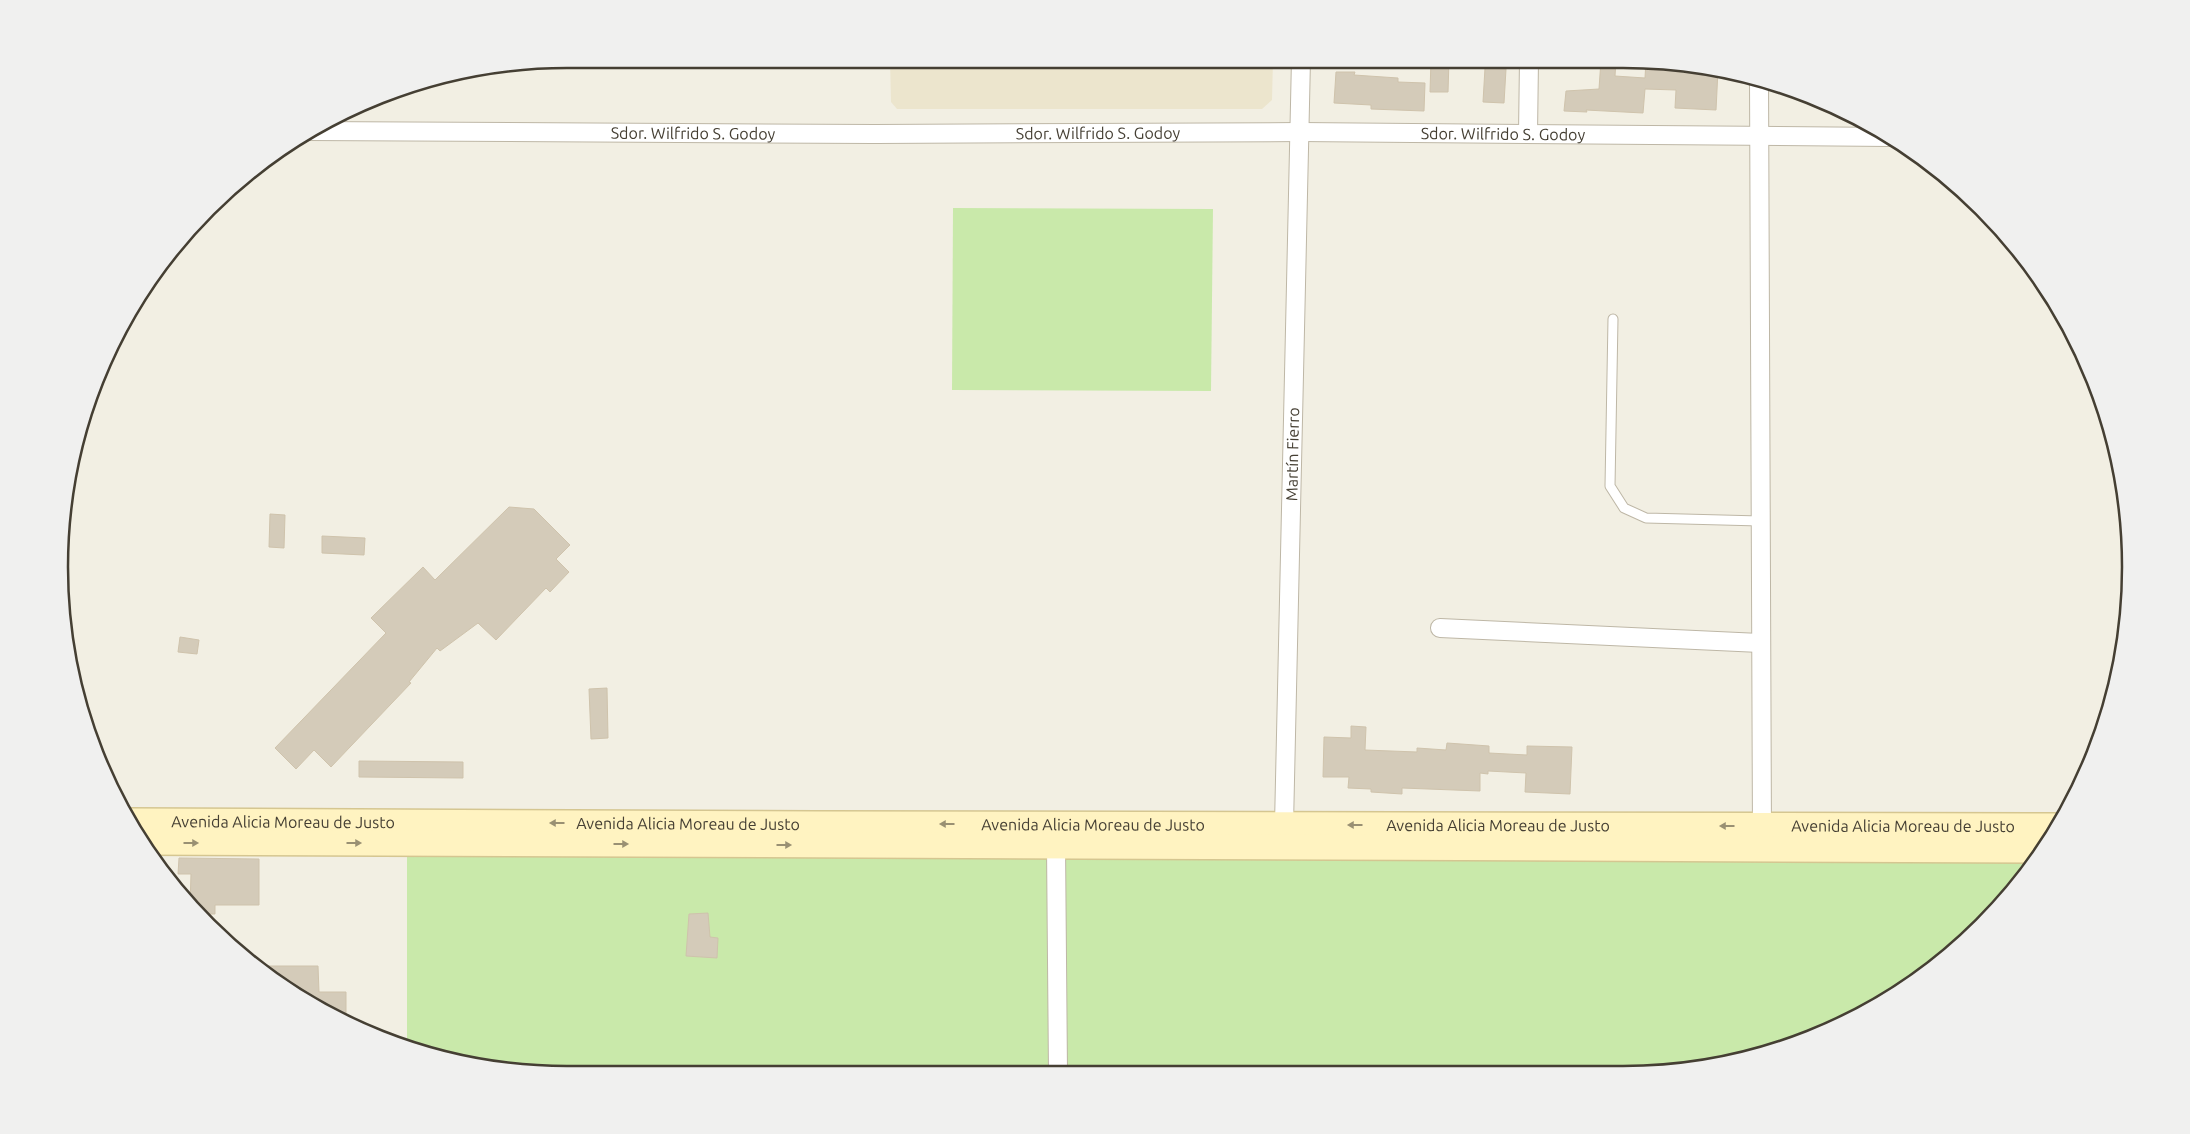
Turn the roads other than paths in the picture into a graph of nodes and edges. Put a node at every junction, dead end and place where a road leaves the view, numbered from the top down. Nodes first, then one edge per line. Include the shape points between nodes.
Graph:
1 (1301, 67) edge
2 (1529, 67) edge
3 (1759, 87) edge
4 (323, 131) edge
5 (1300, 132) junction
6 (1528, 134) junction
7 (1759, 134) junction
8 (1877, 137) edge
9 (1613, 319) dead end
10 (1760, 521) junction
11 (1440, 628) dead end
12 (1760, 643) junction
13 (137, 821) edge
14 (2050, 826) edge
15 (1285, 836) junction
16 (1762, 837) junction
17 (150, 842) edge
18 (1056, 846) junction
19 (2035, 850) edge
20 (1058, 1066) edge

1 - 5 street, Martín Fierro
2 - 6 street
3 - 7 street
4 - 5 street, Sdor. Wilfrido S. Godoy
5 - 6 street, Sdor. Wilfrido S. Godoy
5 - 15 street, Martín Fierro
6 - 7 street, Sdor. Wilfrido S. Godoy
7 - 8 street, Sdor. Wilfrido S. Godoy
7 - 10 street
9 - 10 lane via 1610,486 1624,508 1646,518
10 - 12 street
11 - 12 street
12 - 16 street
15 -> 13 main road, Avenida Alicia Moreau de Justo
14 - 16 main road, Avenida Alicia Moreau de Justo
15 - 16 main road, Avenida Alicia Moreau de Justo
15 - 18 main road, Avenida Alicia Moreau de Justo
16 - 19 main road, Avenida Alicia Moreau de Justo
17 -> 18 main road, Avenida Alicia Moreau de Justo
18 - 20 street

